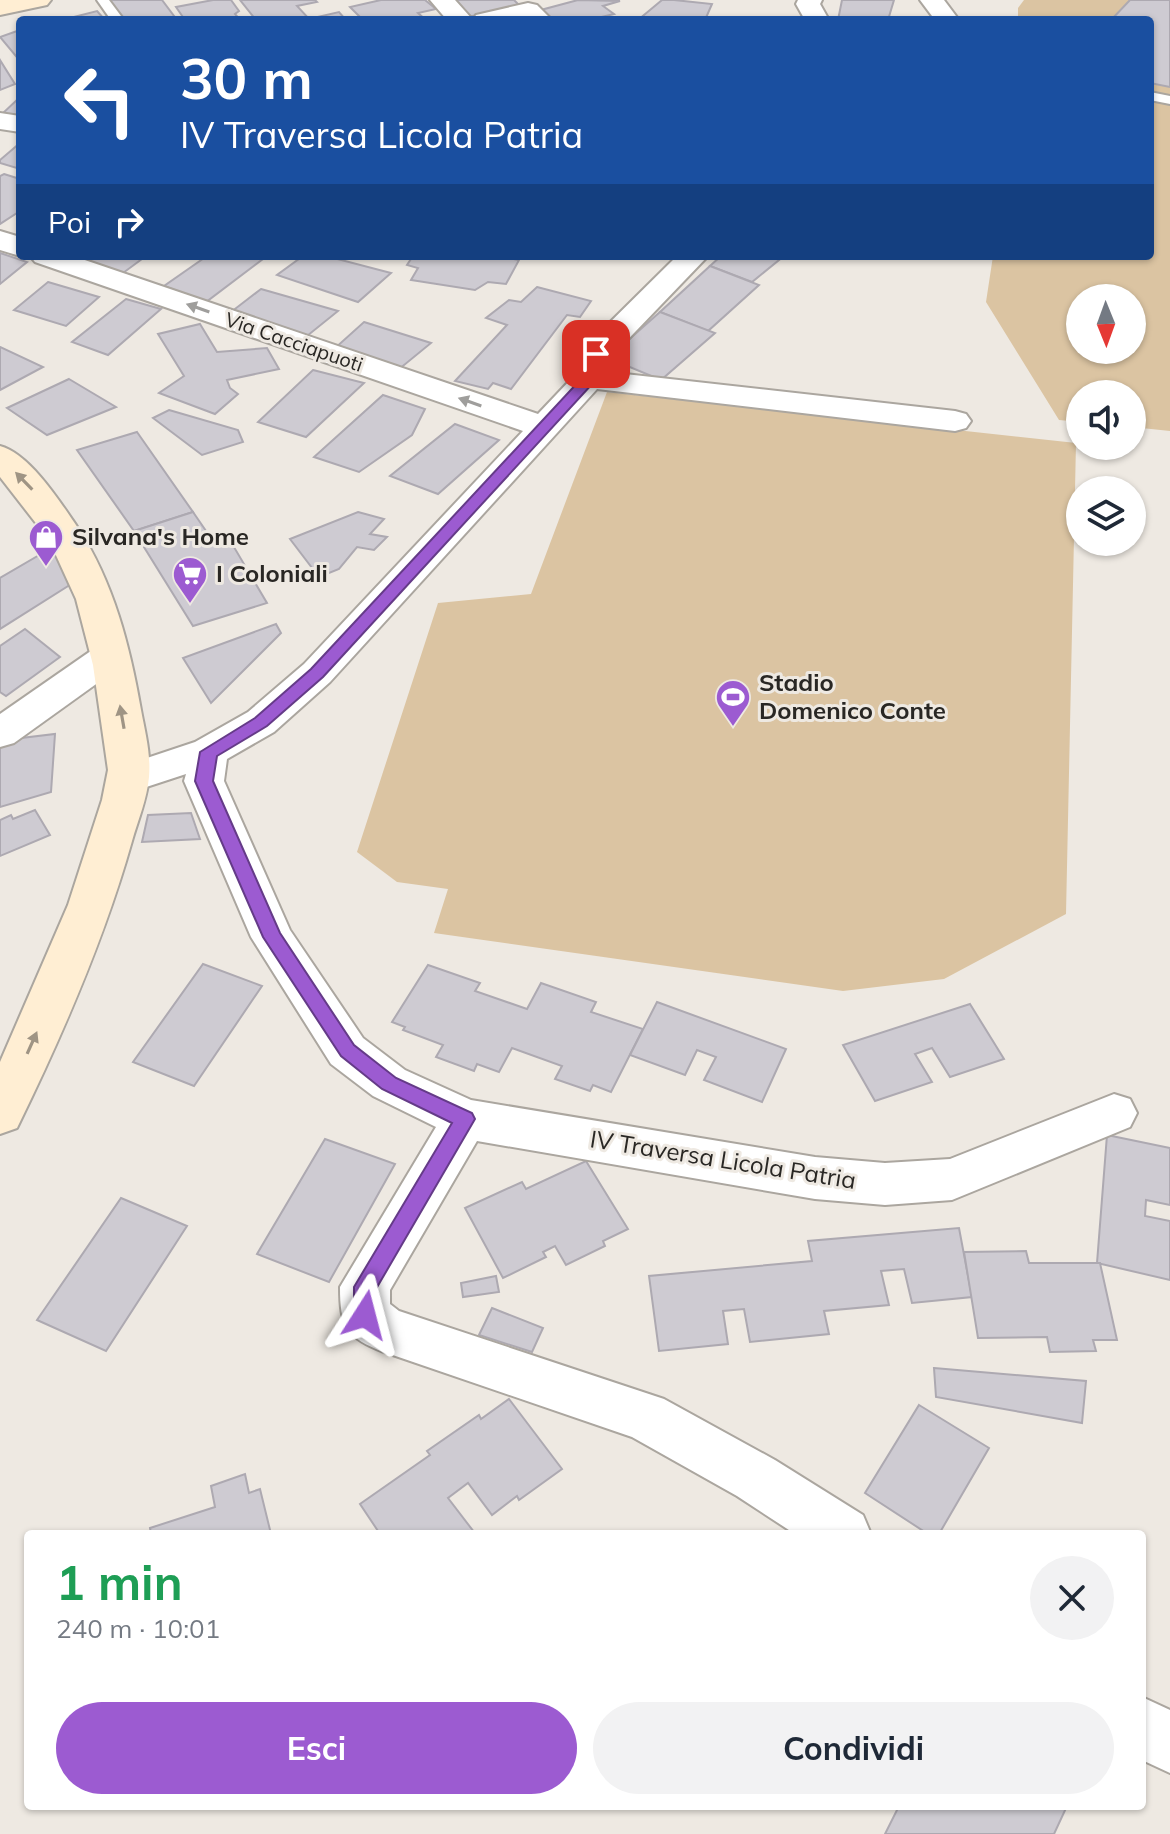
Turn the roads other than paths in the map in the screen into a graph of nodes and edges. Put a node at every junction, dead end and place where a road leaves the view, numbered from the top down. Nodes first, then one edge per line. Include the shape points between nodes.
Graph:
1 (38, 0) edge
2 (442, 0) edge
3 (0, 7) edge
4 (457, 16) edge
5 (502, 16) edge
6 (535, 16) edge
7 (57, 260) edge
8 (689, 260) edge
9 (589, 379) junction
10 (955, 421) dead end
11 (544, 427) junction
12 (0, 457) edge
13 (111, 655) junction
14 (0, 733) edge
15 (209, 752) junction
16 (128, 779) junction
17 (1, 1108) edge
18 (1114, 1113) dead end
19 (465, 1119) junction
20 (838, 1530) edge
21 (1146, 1729) edge
22 (1170, 1744) edge

1 - 3 street
2 - 4 street
5 - 6 street via 528,10
11 -> 7 street, Via Cacciapuoti
8 - 9 street via 596,354
9 - 10 street
9 - 11 street
11 - 15 street via 317,673 261,722
13 -> 12 street via 97,600 78,559 41,499
13 - 14 street
16 -> 13 street
15 - 16 street
15 - 19 street, IV Traversa Licola Patria via 204,781 254,898 272,937 347,1051 389,1083
17 -> 16 street via 86,919
18 - 19 street, IV Traversa Licola Patria via 952,1179 885,1184 815,1178
19 - 20 street via 365,1287 365,1315 384,1329 646,1417
21 - 22 street

